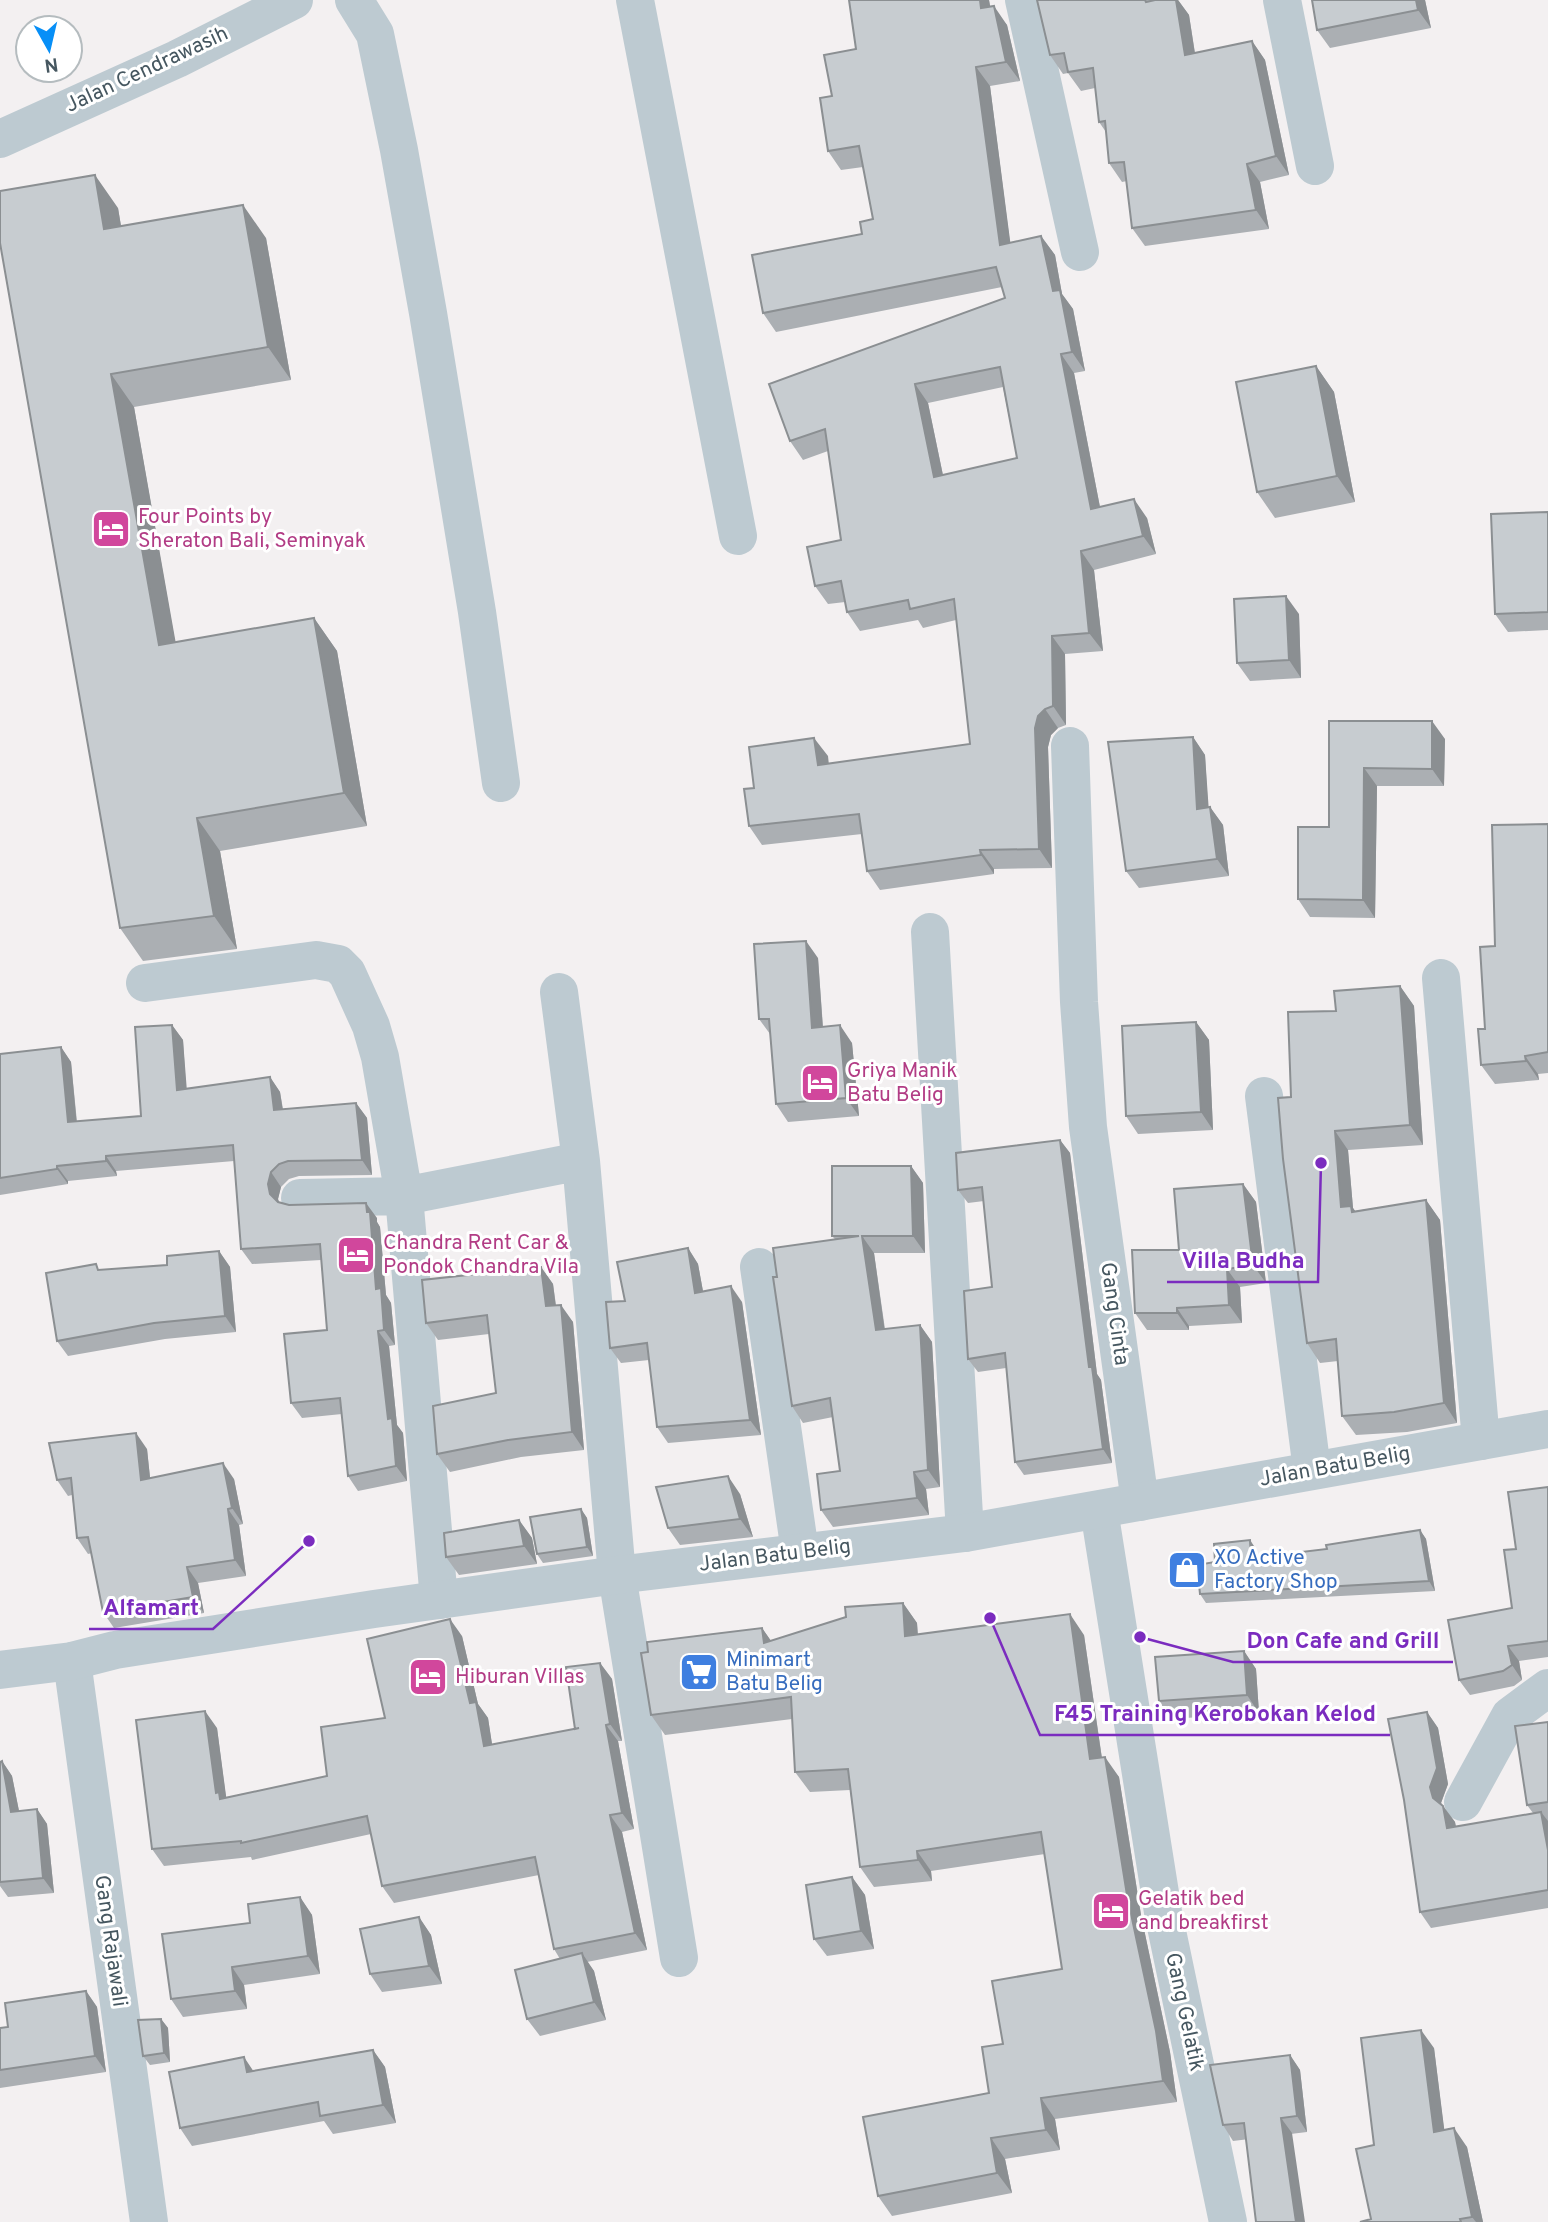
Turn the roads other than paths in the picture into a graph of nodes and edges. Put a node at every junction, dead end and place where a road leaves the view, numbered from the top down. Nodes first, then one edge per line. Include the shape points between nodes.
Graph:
1 (294, 0) edge
2 (354, 0) edge
3 (635, 0) edge
4 (1024, 0) edge
5 (1282, 0) edge
6 (0, 139) edge
7 (1315, 166) dead end
8 (1080, 251) dead end
9 (738, 536) dead end
10 (1070, 746) dead end
11 (501, 783) dead end
12 (930, 932) dead end
13 (1441, 978) dead end
14 (145, 983) dead end
15 (559, 992) dead end
16 (1264, 1096) dead end
17 (581, 1161) junction
18 (404, 1196) junction
19 (300, 1198) dead end
20 (759, 1267) dead end
21 (1548, 1429) edge
22 (1481, 1441) junction
23 (1312, 1470) junction
24 (1140, 1502) junction
25 (1099, 1510) junction
26 (965, 1533) junction
27 (800, 1552) junction
28 (617, 1575) junction
29 (439, 1600) junction
30 (72, 1661) junction
31 (0, 1670) edge
32 (1548, 1688) edge
33 (1463, 1802) dead end
34 (679, 1958) dead end
35 (149, 2222) edge
36 (1228, 2222) edge

1 - 6 street, Jalan Cendrawasih
2 - 11 street via 377,41 399,150 473,584
3 - 9 street
4 - 8 street
5 - 7 street
10 - 24 street, Gang Cinta via 1088,1127
12 - 26 street
13 - 22 street
14 - 18 street via 316,960 338,964 353,986 380,1057
15 - 17 street
16 - 23 street
17 - 18 street
17 - 28 street
18 - 19 street
18 - 29 street
20 - 27 street
21 - 22 street, Jalan Batu Belig
22 - 23 street, Jalan Batu Belig
23 - 24 street, Jalan Batu Belig
24 - 25 street, Jalan Batu Belig
25 - 26 street, Jalan Batu Belig
25 - 36 street, Gang Gelatik via 1164,1912
26 - 27 street, Jalan Batu Belig
27 - 28 street, Jalan Batu Belig
28 - 29 street, Jalan Batu Belig
28 - 34 street
29 - 30 street, Jalan Batu Belig via 128,1648
30 - 31 street, Jalan Batu Belig
30 - 35 street, Gang Rajawali
32 - 33 street via 1510,1716

